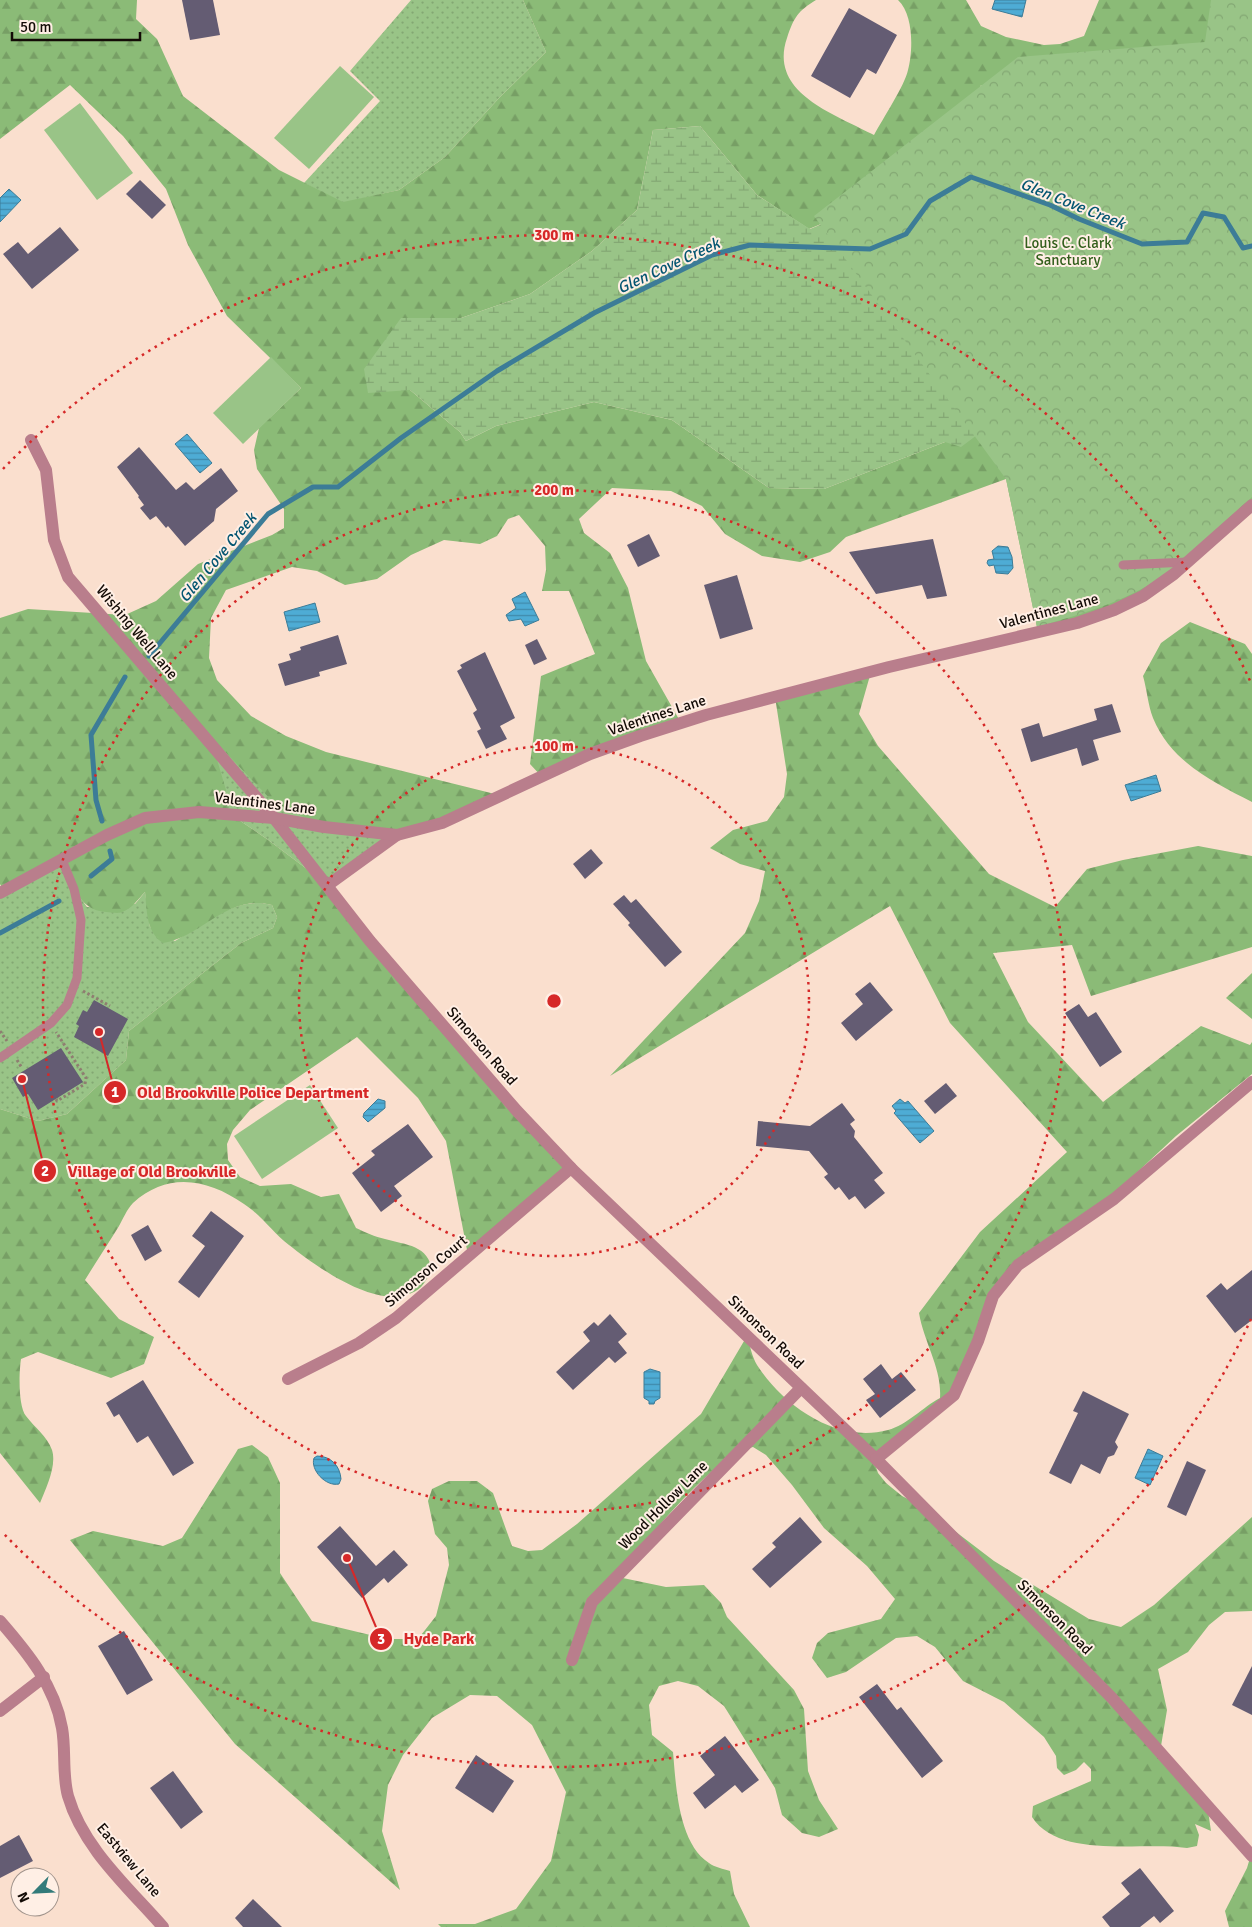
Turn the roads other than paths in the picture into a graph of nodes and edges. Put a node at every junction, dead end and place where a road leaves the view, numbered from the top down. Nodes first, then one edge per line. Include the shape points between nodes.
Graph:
1 (31, 440) dead end
2 (1252, 505) edge
3 (1188, 562) junction
4 (1123, 565) dead end
5 (274, 818) junction
6 (397, 835) junction
7 (62, 860) junction
8 (328, 885) junction
9 (0, 893) edge
10 (0, 1058) edge
11 (1252, 1082) edge
12 (571, 1168) junction
13 (288, 1379) dead end
14 (801, 1388) junction
15 (876, 1459) junction
16 (0, 1621) edge
17 (572, 1660) dead end
18 (44, 1677) junction
19 (0, 1711) edge
20 (1252, 1856) edge
21 (164, 1927) edge

1 - 5 street, Wishing Well Lane via 46,470 54,540 68,577
2 - 3 street, Valentines Lane
3 - 4 lane
3 - 6 street, Valentines Lane via 1143,596 1077,623 888,667 640,736 590,754 442,823
5 - 6 street, Valentines Lane
5 - 7 street, Valentines Lane via 199,812 146,818
5 - 8 street, Simonson Road
6 - 8 street
7 - 9 street, Valentines Lane
7 - 10 lane via 74,889 81,920 78,978 66,1004 51,1023
8 - 12 street, Simonson Road via 370,941 450,1035
11 - 15 street via 1114,1199 1018,1265 993,1296 978,1341 954,1395
12 - 13 street, Simonson Court via 396,1318 359,1343
12 - 14 street, Simonson Road
14 - 15 street, Simonson Road
14 - 17 street, Wood Hollow Lane via 592,1602
15 - 20 street, Simonson Road via 1112,1698
16 - 18 street, Eastview Lane
18 - 19 street
18 - 21 street, Eastview Lane via 58,1706 68,1796 82,1830 100,1856

